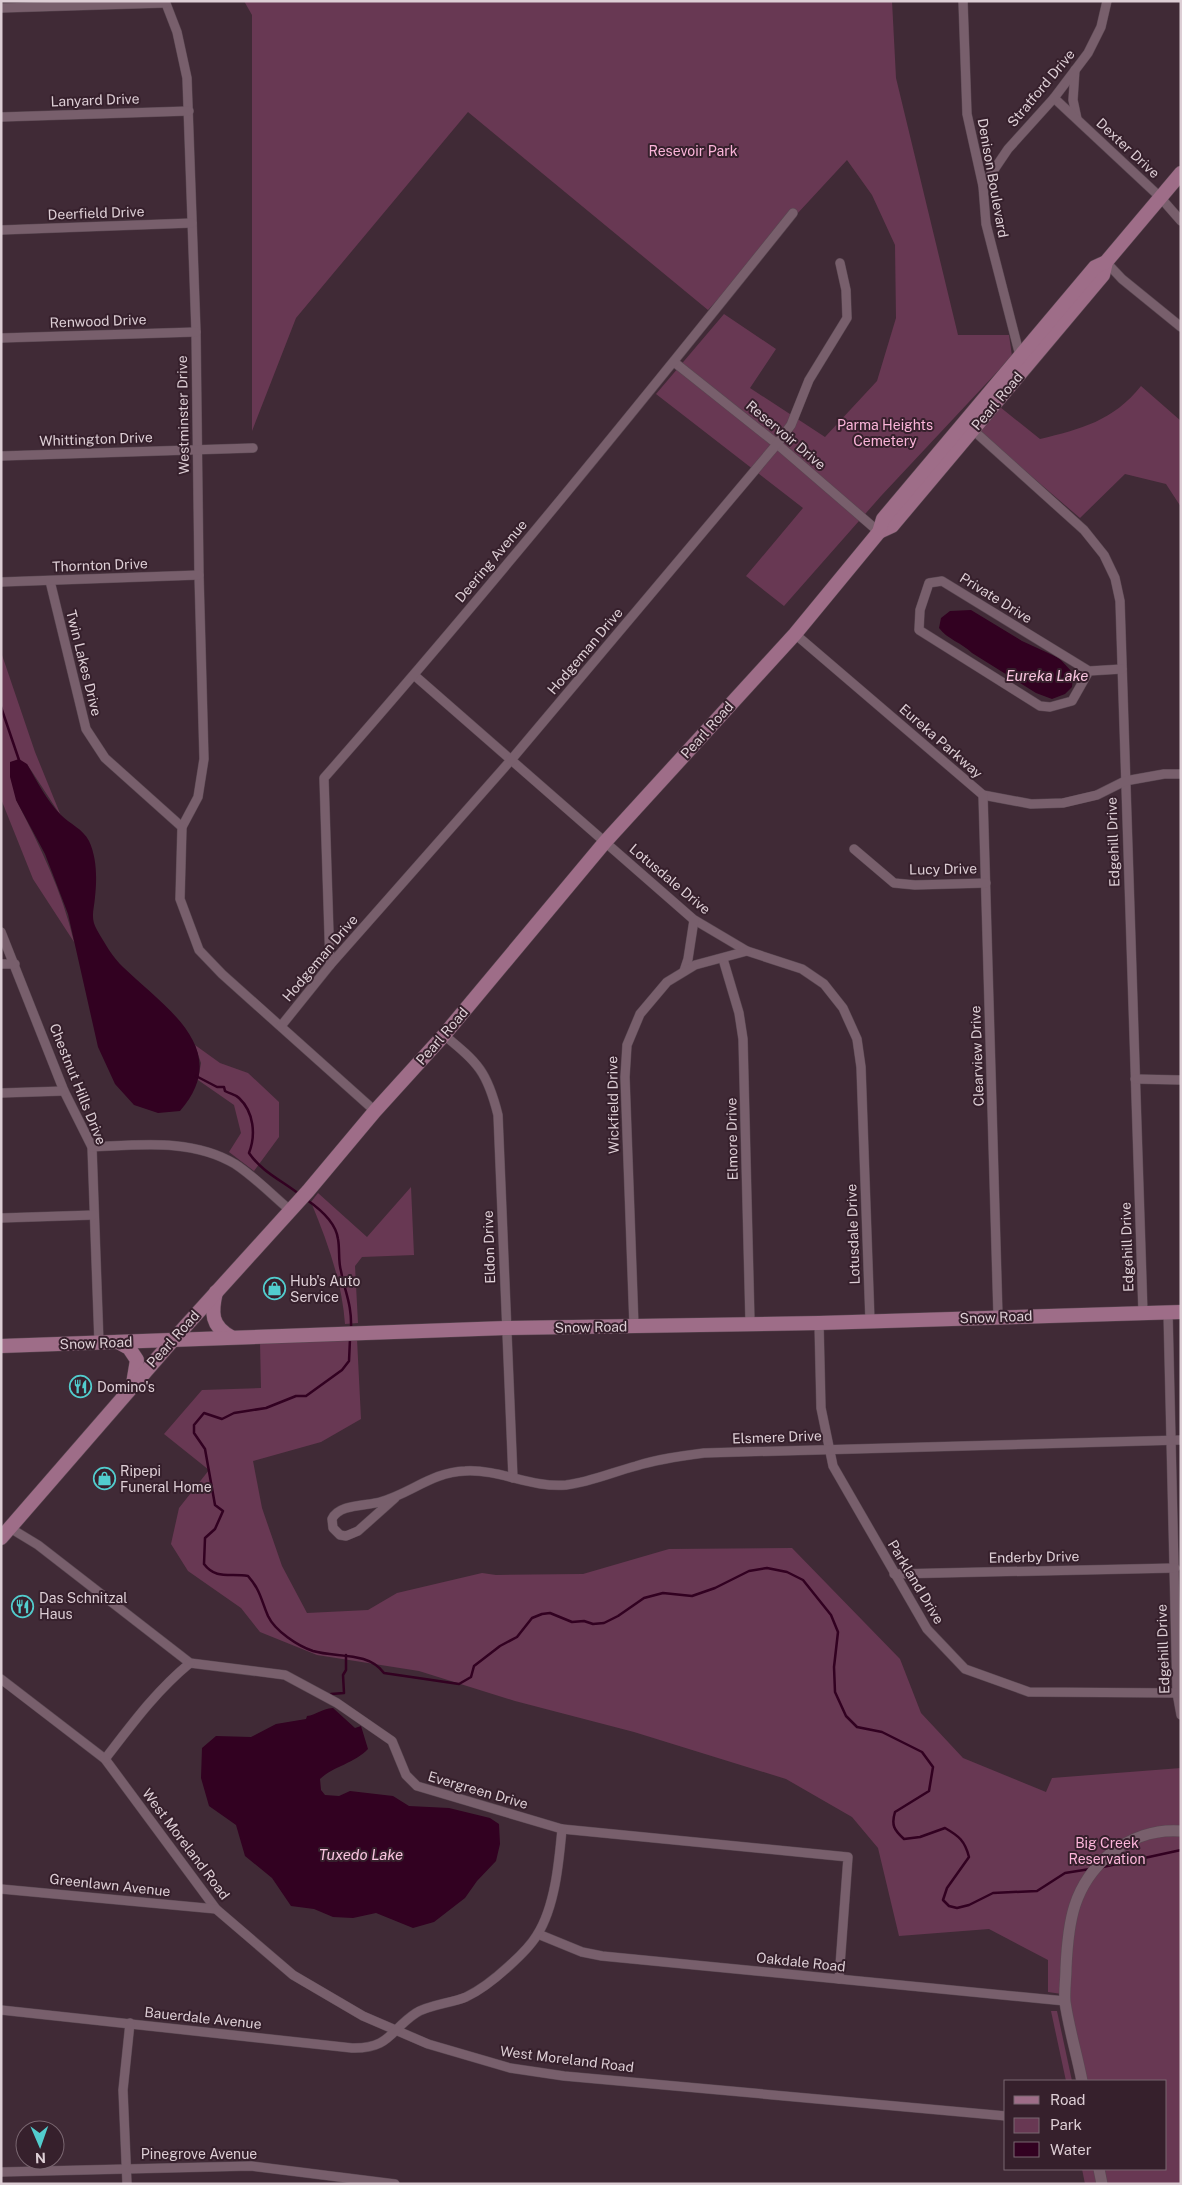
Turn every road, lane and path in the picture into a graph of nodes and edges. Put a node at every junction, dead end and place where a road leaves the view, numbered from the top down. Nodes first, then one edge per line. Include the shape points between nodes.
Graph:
1 (963, 1) edge
2 (1107, 1) edge
3 (165, 2) edge
4 (1, 8) edge
5 (1075, 70) junction
6 (1054, 98) junction
7 (188, 112) junction
8 (1, 116) edge
9 (1077, 119) junction
10 (1181, 173) edge
11 (983, 186) junction
12 (1160, 197) junction
13 (793, 213) dead end
14 (1181, 221) edge
15 (192, 223) junction
16 (1, 230) edge
17 (1106, 262) junction
18 (840, 263) dead end
19 (1181, 327) edge
20 (196, 332) junction
21 (1, 338) edge
22 (1020, 356) junction
23 (674, 362) junction
24 (973, 430) junction
25 (777, 444) junction
26 (252, 448) dead end
27 (198, 449) junction
28 (1, 456) edge
29 (879, 532) junction
30 (199, 575) junction
31 (50, 581) junction
32 (1, 582) edge
33 (795, 634) junction
34 (1122, 669) junction
35 (1089, 672) junction
36 (414, 675) junction
37 (511, 760) junction
38 (1181, 774) edge
39 (1125, 781) junction
40 (983, 795) junction
41 (182, 828) junction
42 (605, 842) junction
43 (854, 848) dead end
44 (986, 882) junction
45 (694, 920) junction
46 (1, 932) edge
47 (747, 951) junction
48 (723, 959) junction
49 (1, 964) edge
50 (15, 964) junction
51 (330, 965) junction
52 (684, 971) junction
53 (281, 1026) junction
54 (444, 1035) junction
55 (1135, 1079) junction
56 (1181, 1080) edge
57 (64, 1091) junction
58 (1, 1093) edge
59 (375, 1111) junction
60 (92, 1146) junction
61 (291, 1211) junction
62 (94, 1215) junction
63 (1, 1218) edge
64 (216, 1292) junction
65 (1174, 1312) edge
66 (1143, 1313) junction
67 (998, 1316) junction
68 (870, 1321) junction
69 (750, 1322) junction
70 (819, 1323) junction
71 (634, 1326) junction
72 (506, 1328) junction
73 (231, 1337) junction
74 (172, 1340) junction
75 (118, 1342) junction
76 (99, 1343) junction
77 (1, 1346) edge
78 (133, 1385) junction
79 (1176, 1440) edge
80 (829, 1449) junction
81 (514, 1478) junction
82 (395, 1498) junction
83 (5, 1533) edge
84 (1175, 1568) junction
85 (894, 1574) junction
86 (190, 1663) junction
87 (1, 1679) edge
88 (1177, 1693) junction
89 (1181, 1715) edge
90 (105, 1759) junction
91 (562, 1829) junction
92 (1181, 1831) edge
93 (1, 1889) edge
94 (216, 1909) junction
95 (538, 1934) junction
96 (839, 1980) junction
97 (1065, 2001) junction
98 (1, 2010) edge
99 (130, 2023) junction
100 (397, 2032) junction
101 (1082, 2080) edge
102 (1004, 2116) edge
103 (127, 2168) junction
104 (1099, 2170) edge
105 (1, 2172) edge
106 (127, 2184) edge
107 (395, 2184) edge
108 (1102, 2184) edge

1 - 11 street, Denison Boulevard via 967,114
2 - 5 street, Stratford Drive via 1101,27
3 - 4 street
3 - 7 street, Westminster Drive via 184,56
5 - 6 street, Stratford Drive
5 - 9 street, Dexter Drive via 1073,100
6 - 9 street, Dexter Drive
6 - 11 street, Stratford Drive via 1008,149
7 - 8 street, Lanyard Drive
7 - 15 street, Westminster Drive
9 - 12 street, Dexter Drive
10 - 12 main road, Pearl Road
11 - 22 street, Denison Boulevard via 986,224
12 - 14 street, Dexter Drive
12 - 17 main road, Pearl Road
13 - 23 street, Deering Avenue
15 - 16 street, Deerfield Drive
15 - 20 street, Westminster Drive
17 - 19 street
17 - 22 main road, Pearl Road via 1095,267
17 - 24 main road, Pearl Road via 1103,275
18 - 25 street, Hodgeman Drive via 846,290 847,318 809,380 791,424
20 - 21 street, Renwood Drive
20 - 27 street, Westminster Drive
22 - 29 main road, Pearl Road via 884,519
23 - 25 street, Reservoir Drive
23 - 36 street, Deering Avenue
24 - 29 main road, Pearl Road via 892,526
24 - 34 street, Edgehill Drive via 1084,530 1104,555 1115,578 1120,601
25 - 29 street, Reservoir Drive
25 - 37 street, Hodgeman Drive
26 - 27 street, Whittington Drive
27 - 28 street, Whittington Drive
27 - 30 street, Westminster Drive
29 - 33 main road, Pearl Road
30 - 31 street, Thornton Drive
30 - 41 street, Westminster Drive via 204,759 198,797
31 - 32 street, Thornton Drive
31 - 41 street, Twin Lakes Drive via 86,729 105,758
33 - 40 street, Eureka Parkway
33 - 42 main road, Pearl Road
34 - 35 street
34 - 39 street, Edgehill Drive
35 - 35 street, Private Drive via 1072,701 1050,708 1040,706 919,630 920,610 929,583 942,581
36 - 37 street, Lotusdale Drive
36 - 51 street, Deering Avenue via 324,778
37 - 42 street, Lotusdale Drive
37 - 51 street, Hodgeman Drive
38 - 39 street, Eureka Parkway
39 - 40 street, Eureka Parkway via 1097,795 1063,803 1032,804
39 - 55 street, Edgehill Drive
40 - 44 street, Clearview Drive
41 - 53 street via 180,899 199,950
42 - 45 street, Lotusdale Drive
42 - 54 main road, Pearl Road
43 - 44 street, Lucy Drive via 894,883
44 - 67 street, Clearview Drive
45 - 47 street, Lotusdale Drive
45 - 52 street
46 - 50 street, Chestnut Hills Drive
47 - 48 street, Wickfield Drive
47 - 68 street, Lotusdale Drive via 802,969 824,984 843,1008 857,1039 861,1067
48 - 52 street, Wickfield Drive
48 - 69 street, Elmore Drive via 740,1013 743,1038
49 - 50 street
50 - 57 street, Chestnut Hills Drive
51 - 53 street, Hodgeman Drive
52 - 71 street, Wickfield Drive via 667,982 640,1014 627,1046 625,1077
53 - 59 street
54 - 59 main road, Pearl Road
54 - 72 street, Eldon Drive via 476,1062 492,1090 498,1115
55 - 56 street
55 - 66 street, Edgehill Drive
57 - 58 street
57 - 60 street, Chestnut Hills Drive
59 - 61 main road, Pearl Road
60 - 61 street via 166,1144 206,1151 235,1164
60 - 62 street, Chestnut Hills Drive
61 - 64 main road, Pearl Road
62 - 63 street
62 - 76 street, Chestnut Hills Drive
64 - 73 main road via 212,1312 214,1322
64 - 74 main road, Pearl Road
65 - 66 main road, Snow Road
65 - 79 street, Edgehill Drive
66 - 67 main road, Snow Road
67 - 68 main road, Snow Road
68 - 70 main road, Snow Road
69 - 70 main road, Snow Road
69 - 71 main road, Snow Road
70 - 80 street, Parkland Drive via 821,1408
71 - 72 main road, Snow Road
72 - 73 main road, Snow Road
72 - 81 street, Eldon Drive
73 - 74 main road, Snow Road
74 - 75 main road, Snow Road
74 - 78 main road, Pearl Road
75 - 76 main road, Snow Road
75 - 78 main road via 129,1348 137,1360
76 - 77 main road, Snow Road
78 - 83 main road, Pearl Road
79 - 80 street, Elsmere Drive
79 - 84 street, Edgehill Drive
80 - 81 street, Elsmere Drive via 685,1455 565,1485 538,1484
80 - 85 street, Parkland Drive via 833,1466
81 - 82 street, Elsmere Drive via 479,1471 449,1473 421,1482
82 - 82 street, Elsmere Drive via 352,1534 340,1535 333,1528 332,1519 340,1510
83 - 86 street via 38,1545
84 - 85 street, Enderby Drive
84 - 88 street, Edgehill Drive
85 - 88 street, Parkland Drive via 927,1630 965,1669 1029,1692
86 - 90 street via 147,1704
86 - 91 street, Evergreen Drive via 285,1675 337,1702 392,1741 406,1775 417,1786
87 - 90 street, West Moreland Road
88 - 89 street, Edgehill Drive
90 - 94 street, West Moreland Road
91 - 95 street, Bauerdale Avenue via 554,1893
91 - 96 street, Evergreen Drive via 848,1857
92 - 97 street via 1137,1837 1115,1850 1085,1881 1068,1928
93 - 94 street, Greenlawn Avenue
94 - 100 street, West Moreland Road via 293,1975
95 - 96 street, Oakdale Road via 582,1952 602,1956
95 - 100 street, Bauerdale Avenue via 522,1954 484,1987 466,1997 417,2012
96 - 97 street, Oakdale Road
97 - 101 street
98 - 99 street, Bauerdale Avenue
99 - 100 street, Bauerdale Avenue via 364,2049 377,2046
99 - 103 street via 123,2090
100 - 102 street, West Moreland Road via 471,2058 564,2076
103 - 105 street, Pinegrove Avenue
103 - 106 street
103 - 107 street, Pinegrove Avenue via 252,2166
104 - 108 street

